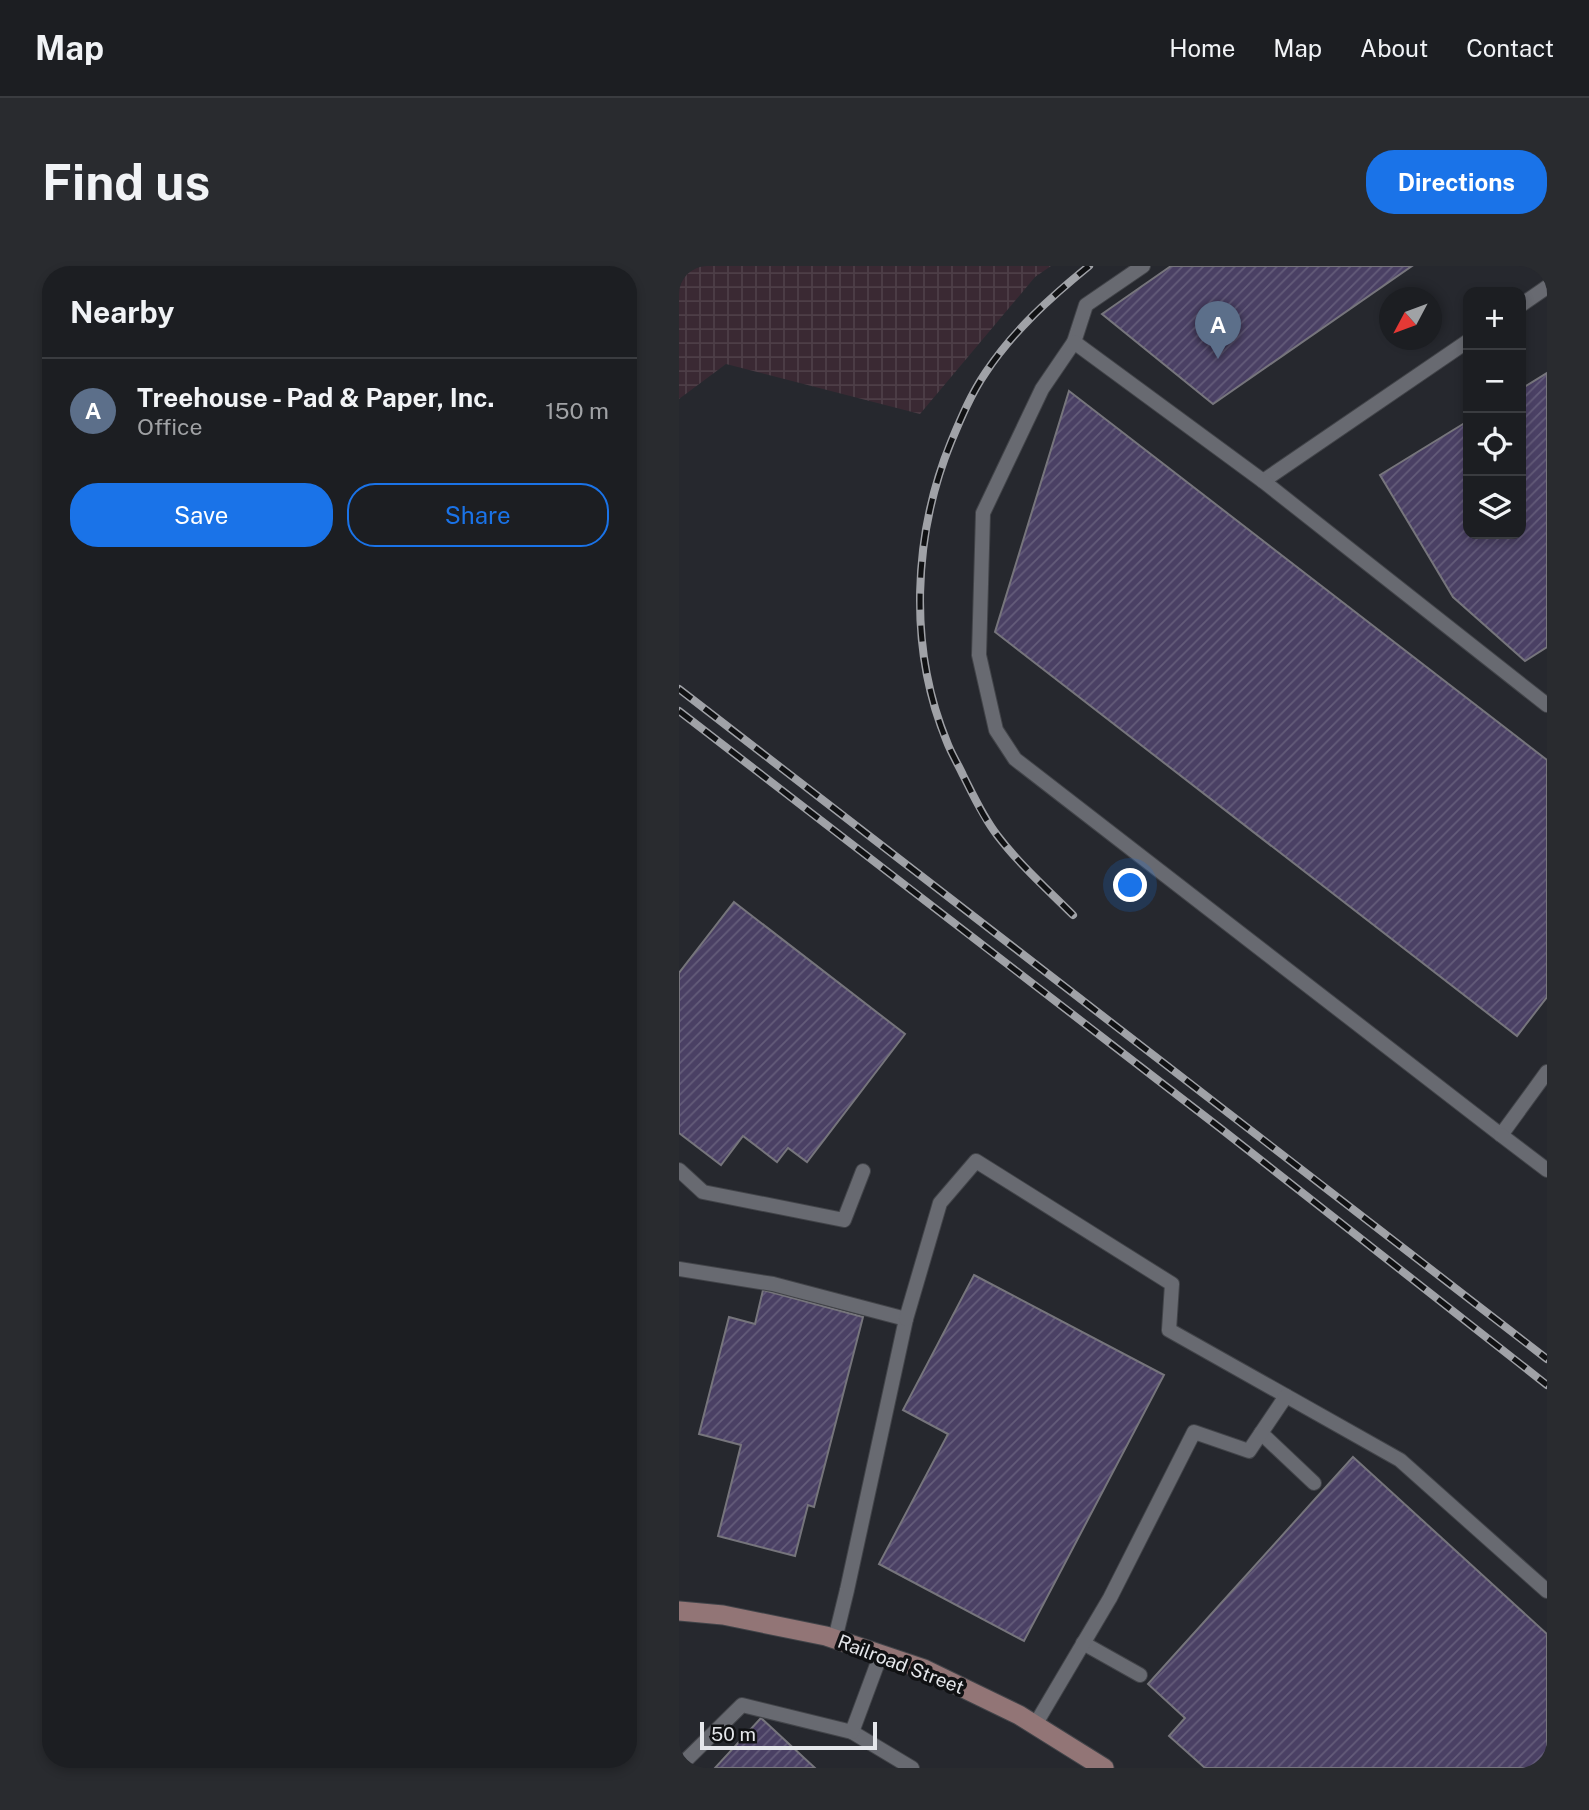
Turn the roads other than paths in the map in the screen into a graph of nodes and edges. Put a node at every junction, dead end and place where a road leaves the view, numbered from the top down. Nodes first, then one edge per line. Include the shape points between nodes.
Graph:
1 (1143, 266) edge
2 (1547, 287) edge
3 (1526, 302) edge
4 (1074, 342) junction
5 (1463, 344) edge
6 (1263, 481) junction
7 (1547, 705) edge
8 (1547, 1072) edge
9 (1501, 1135) junction
10 (679, 1170) edge
11 (1547, 1170) edge
12 (863, 1171) dead end
13 (679, 1269) edge
14 (906, 1319) junction
15 (1286, 1396) junction
16 (1261, 1433) junction
17 (1314, 1483) dead end
18 (1547, 1591) edge
19 (679, 1611) edge
20 (835, 1639) junction
21 (1083, 1643) junction
22 (881, 1654) junction
23 (1140, 1675) dead end
24 (1035, 1725) junction
25 (852, 1732) junction
26 (679, 1767) edge
27 (912, 1768) edge
28 (1104, 1768) edge

1 - 4 lane via 1086,305
2 - 3 lane
4 - 6 lane
4 - 9 lane via 1042,389 983,513 979,654 996,730 1014,759
5 - 6 lane
6 - 7 lane
8 - 9 lane
9 - 11 lane
10 - 12 lane via 703,1192 844,1220
13 - 14 lane via 773,1284
14 - 15 lane via 940,1203 976,1160 1171,1284 1169,1330
14 - 20 lane
15 - 16 lane
15 - 18 lane via 1400,1460
16 - 17 lane
16 - 21 lane via 1249,1451 1194,1432
19 - 20 main road, Railroad Street via 723,1615
20 - 22 main road, Railroad Street
21 - 23 lane
21 - 24 lane
22 - 24 main road, Railroad Street via 924,1669
22 - 25 lane
24 - 28 main road, Railroad Street
25 - 26 lane via 742,1705
25 - 27 lane

